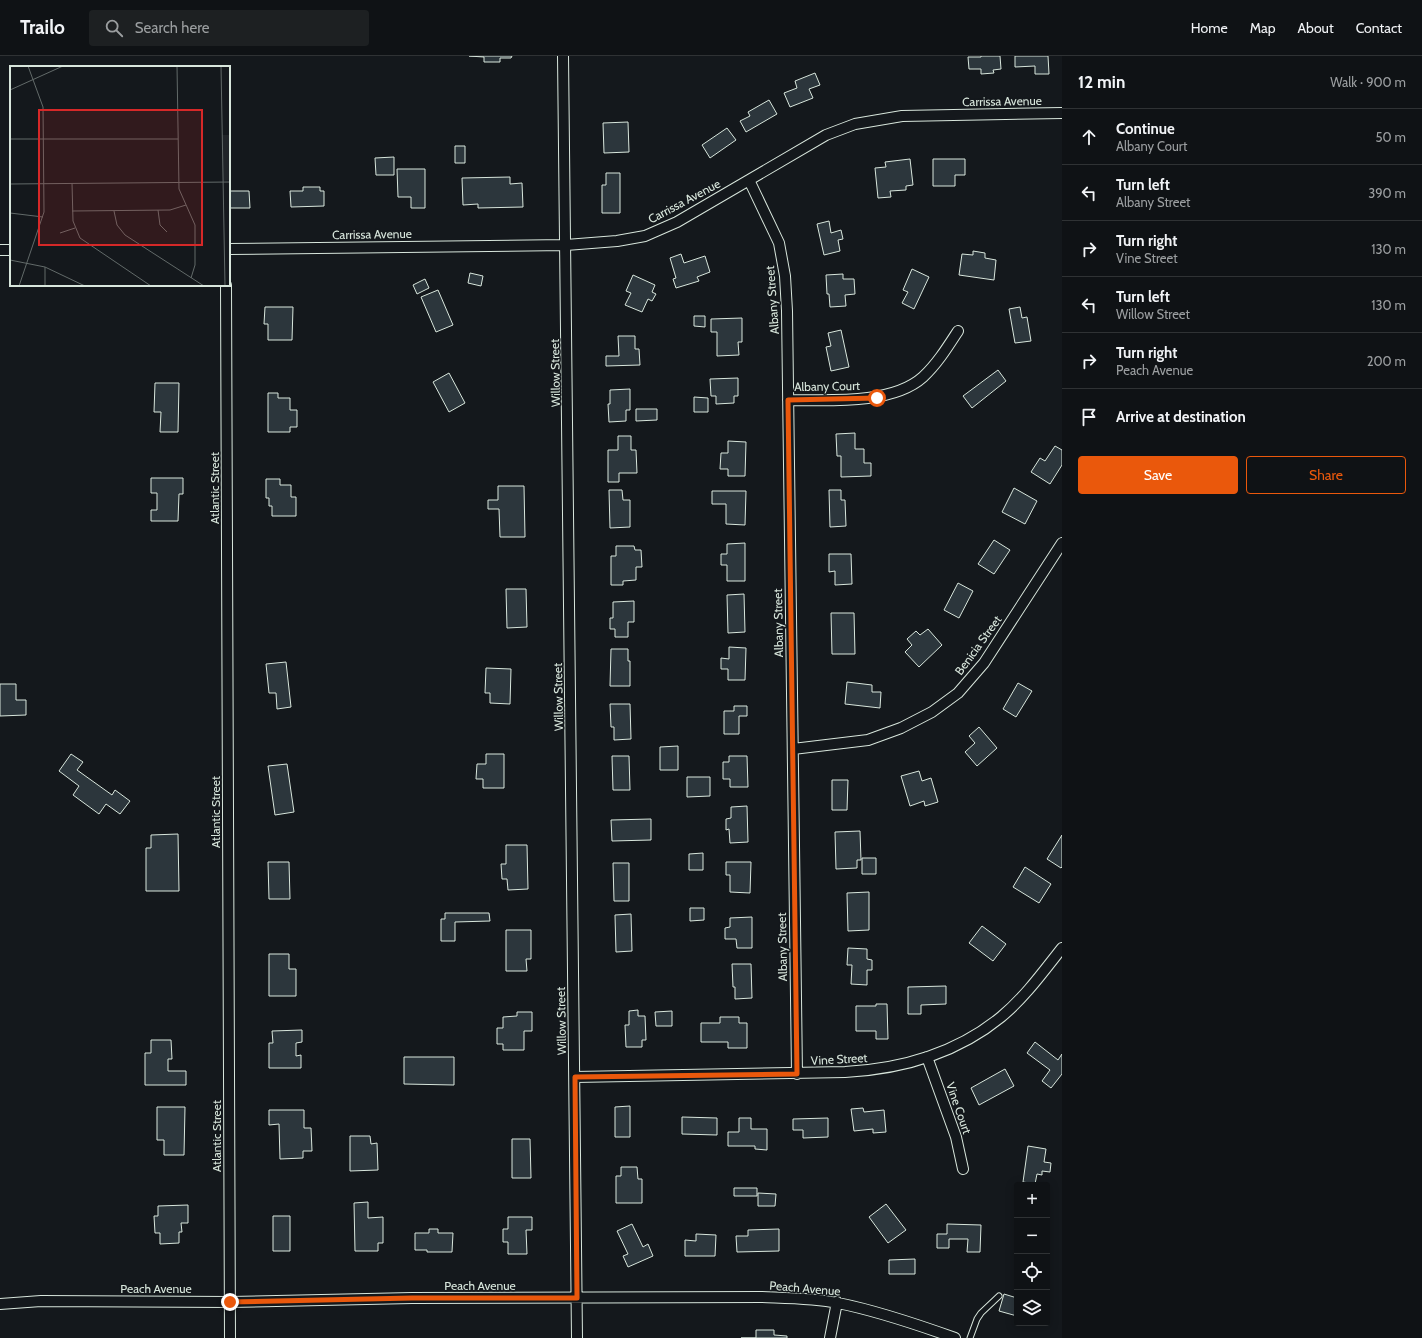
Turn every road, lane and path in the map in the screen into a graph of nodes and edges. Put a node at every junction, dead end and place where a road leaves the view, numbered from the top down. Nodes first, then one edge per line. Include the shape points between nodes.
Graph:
1 (564, 56) edge
2 (1062, 113) edge
3 (749, 180) junction
4 (566, 245) junction
5 (230, 249) edge
6 (226, 286) edge
7 (958, 331) dead end
8 (788, 400) junction
9 (1062, 542) edge
10 (793, 749) junction
11 (1062, 948) edge
12 (927, 1057) junction
13 (797, 1074) junction
14 (575, 1077) junction
15 (964, 1169) dead end
16 (999, 1296) dead end
17 (577, 1298) junction
18 (230, 1302) junction
19 (837, 1302) junction
20 (0, 1304) edge
21 (230, 1338) edge
22 (578, 1338) edge
23 (830, 1338) edge
24 (955, 1338) edge
25 (970, 1338) edge

1 - 4 street, Willow Street
2 - 3 street, Carrissa Avenue via 902,116 855,124 826,135
3 - 4 street, Carrissa Avenue via 678,222 645,236
3 - 8 street, Albany Street via 779,243 785,276 788,311
4 - 5 street, Carrissa Avenue
4 - 14 street, Willow Street
6 - 18 street, Atlantic Street
7 - 8 street, Albany Court via 941,358 926,374 900,391 877,398
8 - 10 street, Albany Street
9 - 10 street, Benicia Street via 984,663 958,693 932,712 901,728 868,740
10 - 13 street, Albany Street
11 - 12 street, Vine Street via 1031,987 1002,1016 975,1036
12 - 13 street, Vine Street via 872,1071
12 - 15 street, Vine Court via 956,1137
13 - 14 street, Vine Street
14 - 17 street, Willow Street
16 - 25 lane via 981,1313
17 - 18 street, Peach Avenue
17 - 19 street, Peach Avenue via 762,1297
17 - 22 street, Willow Street
18 - 20 street, Peach Avenue via 49,1301
18 - 21 street, Atlantic Street
19 - 23 street
19 - 24 street, Peach Avenue via 891,1316

